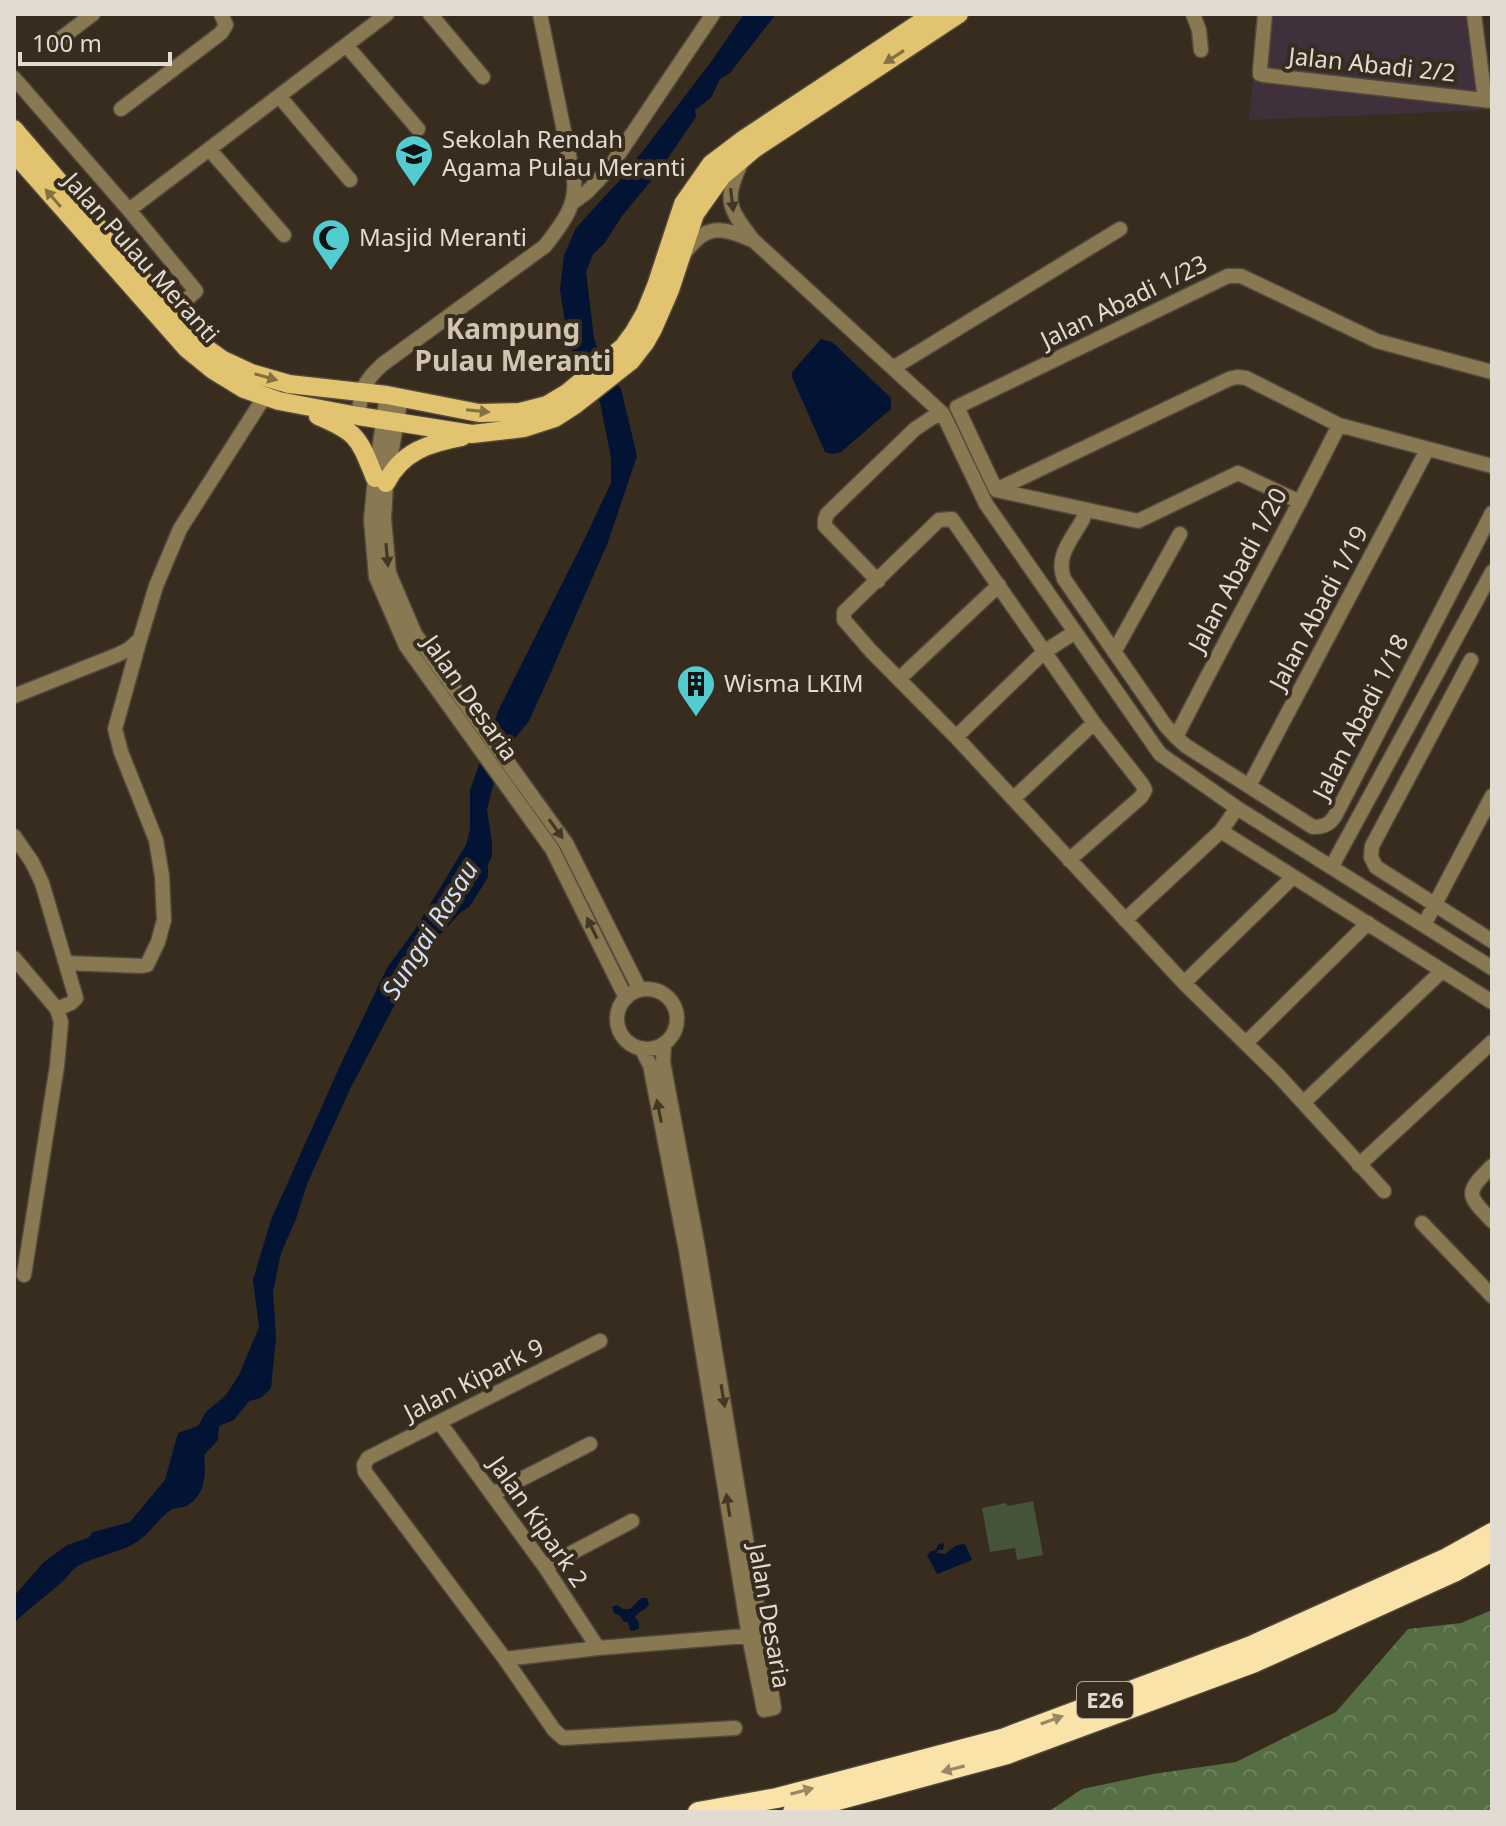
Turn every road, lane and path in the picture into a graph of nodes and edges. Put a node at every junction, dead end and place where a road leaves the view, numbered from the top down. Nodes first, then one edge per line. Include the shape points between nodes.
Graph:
1 (93, 14) edge
2 (387, 14) edge
3 (450, 14) edge
4 (540, 14) edge
5 (713, 14) edge
6 (933, 14) edge
7 (959, 14) edge
8 (1193, 14) edge
9 (1265, 14) edge
10 (1474, 14) edge
11 (434, 19) edge
12 (224, 20) edge
13 (59, 42) dead end
14 (346, 45) junction
15 (1201, 50) dead end
16 (483, 77) dead end
17 (14, 78) edge
18 (279, 96) junction
19 (1489, 100) edge
20 (121, 109) dead end
21 (14, 129) edge
22 (418, 129) dead end
23 (210, 150) junction
24 (14, 153) edge
25 (744, 157) junction
26 (350, 180) dead end
27 (572, 203) junction
28 (129, 210) junction
29 (1120, 229) dead end
30 (284, 235) dead end
31 (753, 240) junction
32 (679, 261) junction
33 (171, 313) junction
34 (627, 354) junction
35 (893, 368) junction
36 (1492, 372) edge
37 (362, 392) junction
38 (394, 396) junction
39 (272, 399) junction
40 (571, 399) junction
41 (943, 414) junction
42 (358, 416) junction
43 (390, 421) junction
44 (1339, 425) junction
45 (472, 434) junction
46 (1427, 450) junction
47 (1492, 466) edge
48 (381, 480) junction
49 (996, 490) junction
50 (1300, 502) junction
51 (1492, 513) edge
52 (1083, 519) dead end
53 (1180, 534) dead end
54 (1492, 572) edge
55 (878, 581) junction
56 (999, 585) junction
57 (1075, 632) junction
58 (140, 639) junction
59 (1044, 652) junction
60 (1114, 652) junction
61 (1471, 660) dead end
62 (899, 679) junction
63 (14, 696) edge
64 (1094, 723) junction
65 (956, 737) junction
66 (1176, 737) junction
67 (1249, 786) junction
68 (1492, 796) edge
69 (1013, 799) junction
70 (1237, 808) junction
71 (1221, 831) junction
72 (14, 836) edge
73 (1069, 860) junction
74 (1332, 866) junction
75 (1293, 877) junction
76 (1436, 904) junction
77 (1125, 920) junction
78 (1368, 923) junction
79 (1424, 925) junction
80 (1492, 941) edge
81 (14, 958) edge
82 (66, 963) junction
83 (1492, 968) edge
84 (1442, 971) junction
85 (1184, 983) junction
86 (633, 994) junction
87 (1492, 1002) edge
88 (57, 1009) junction
89 (1247, 1042) junction
90 (1492, 1042) edge
91 (664, 1044) junction
92 (641, 1048) junction
93 (1304, 1102) junction
94 (1359, 1165) junction
95 (1492, 1166) edge
96 (1384, 1191) dead end
97 (1492, 1221) edge
98 (1422, 1223) dead end
99 (24, 1275) dead end
100 (1492, 1296) edge
101 (600, 1341) dead end
102 (440, 1423) junction
103 (590, 1444) dead end
104 (492, 1494) junction
105 (632, 1521) dead end
106 (1492, 1533) edge
107 (1492, 1551) edge
108 (545, 1567) junction
109 (756, 1636) junction
110 (598, 1648) junction
111 (505, 1659) junction
112 (735, 1728) dead end
113 (698, 1812) edge
114 (793, 1812) edge

1 - 13 street
2 - 14 street
3 - 11 street
4 - 27 street via 574,180
5 - 27 street via 608,170
6 - 34 main road, Jalan Pulau Meranti via 711,164 683,204
7 -> 25 main road, Jalan Pulau Meranti
8 - 15 street
9 - 19 street, Jalan Abadi 2/2 via 1260,74
10 - 19 street
11 - 16 street
12 - 20 street via 221,33
14 - 18 street
14 - 22 street
17 - 28 street
18 - 23 street
18 - 26 street
21 - 33 main road, Jalan Pulau Meranti
23 - 28 street
23 - 30 street
39 -> 24 main road, Jalan Pulau Meranti via 244,389 187,349
25 -> 31 street via 729,198
25 - 32 main road, Jalan Pulau Meranti via 722,176 695,214
27 - 37 street via 545,246 383,364
28 - 33 street via 196,291
29 - 35 street
31 - 32 street via 721,229 711,231
31 - 35 street
32 - 34 main road, Jalan Pulau Meranti via 653,329
33 -> 37 main road, Jalan Pulau Meranti via 195,340 251,373 289,384
34 - 40 main road, Jalan Pulau Meranti
35 - 41 street
36 - 49 street, Jalan Abadi 1/23 via 1377,341 1241,276 1228,276 957,407
37 - 38 main road, Jalan Pulau Meranti
37 - 42 street
38 -> 40 main road, Jalan Pulau Meranti via 479,413 520,412
38 - 43 street, Jalan Desaria
39 - 42 main road, Jalan Pulau Meranti
39 - 48 main road via 351,432
39 - 58 street via 180,529
40 - 45 main road, Jalan Pulau Meranti via 555,418
41 - 55 street via 924,422 827,514 825,526
41 - 57 street via 986,504
42 - 43 main road, Jalan Pulau Meranti
43 - 45 main road, Jalan Pulau Meranti
43 - 48 street, Jalan Desaria
44 - 46 street
44 - 49 street via 1237,377
44 - 50 street, Jalan Abadi 1/20
45 - 48 main road via 418,449
46 - 47 street
46 - 67 street, Jalan Abadi 1/19
48 -> 86 street, Jalan Desaria via 389,573 415,634 566,843
86 -> 48 street, Jalan Desaria via 552,849 406,646 376,577 371,520
49 - 50 street via 1138,521 1238,473
50 - 66 street, Jalan Abadi 1/20
51 - 67 street, Jalan Abadi 1/18 via 1332,822 1313,827
52 - 60 street, Jalan Abadi 1/18 via 1060,568
53 - 60 street
54 - 74 street
55 - 56 street via 943,518 952,519
55 - 62 street via 844,612 844,620
56 - 59 street
56 - 62 street
57 - 59 street
57 - 70 street via 1160,754
58 - 63 street via 117,655
58 - 82 street via 115,729 156,840 164,920 147,965
59 - 64 street
59 - 65 street
60 - 66 street, Jalan Abadi 1/18
61 - 76 street via 1372,846 1376,867
62 - 65 street
64 - 69 street
64 - 73 street via 1145,790
65 - 69 street
66 - 67 street, Jalan Abadi 1/18
68 - 76 street
69 - 73 street
70 - 71 street
70 - 74 street
71 - 75 street
71 - 77 street
72 - 82 street via 42,883
73 - 77 street
74 - 79 street
75 - 78 street
75 - 85 street
76 - 79 street
76 - 80 street
77 - 85 street
78 - 84 street
78 - 89 street
79 - 83 street
81 - 88 street
82 - 88 street via 76,998
84 - 87 street
84 - 93 street
85 - 89 street
86 - 91 street, Jalan Desaria via 655,990 669,998 676,1013 675,1030
86 - 92 street, Jalan Desaria via 620,1006 618,1025 626,1040
88 - 99 street via 57,1066
89 - 93 street
90 - 94 street
91 - 92 street
91 -> 109 street, Jalan Desaria
109 -> 92 street, Jalan Desaria via 650,1065
93 - 94 street
94 - 96 street
95 - 97 street via 1474,1183 1472,1194
98 - 100 street
101 - 102 street, Jalan Kipark 9
102 - 104 street, Jalan Kipark 2
102 - 111 street, Jalan Kipark 9 via 368,1458 365,1472
103 - 104 street
104 - 108 street, Jalan Kipark 2
105 - 108 street
113 -> 106 highway, E26 via 777,1798 1002,1739 1251,1646
107 -> 114 highway, E26 via 1255,1662 1007,1754
108 - 110 street, Jalan Kipark 2
109 - 110 street
110 - 111 street
111 - 112 street via 563,1738

